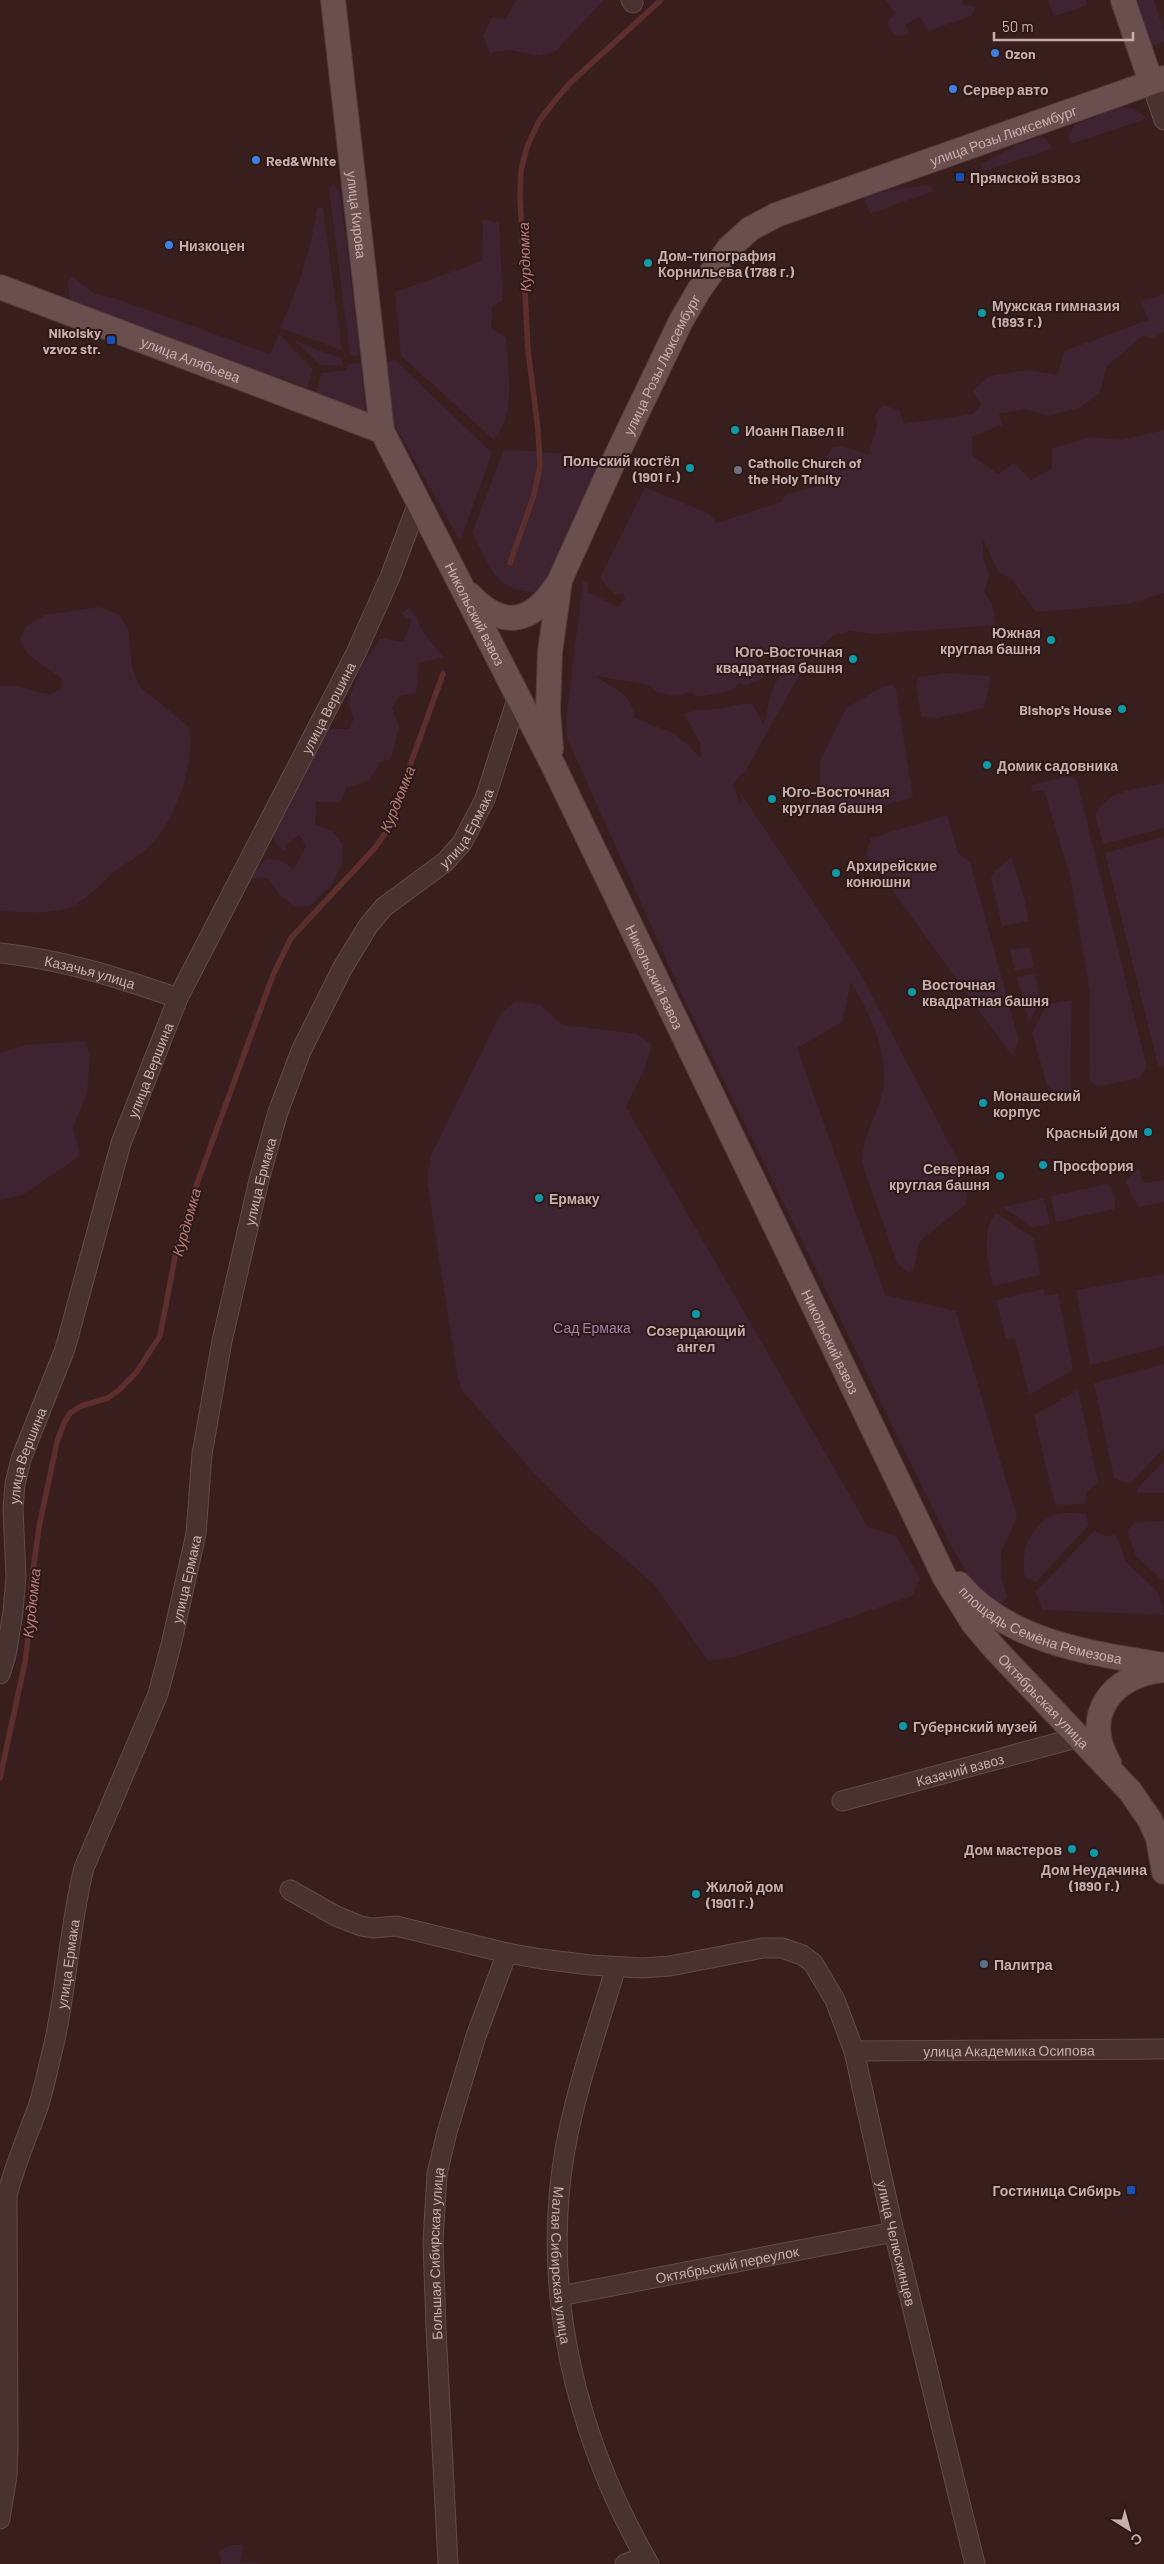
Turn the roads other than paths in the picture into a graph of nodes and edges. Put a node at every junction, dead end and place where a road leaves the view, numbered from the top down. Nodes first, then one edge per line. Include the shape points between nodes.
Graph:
1 (333, 0) edge
2 (1123, 0) edge
3 (1158, 80) edge
4 (1164, 120) edge
5 (0, 287) edge
6 (382, 431) junction
7 (418, 503) junction
8 (458, 580) junction
9 (560, 580) junction
10 (518, 696) junction
11 (554, 767) junction
12 (0, 954) edge
13 (178, 998) junction
14 (919, 1528) junction
15 (1164, 1666) edge
16 (1164, 1669) edge
17 (0, 1674) edge
18 (1080, 1738) junction
19 (1120, 1779) junction
20 (842, 1801) dead end
21 (1164, 1872) edge
22 (290, 1890) dead end
23 (507, 1953) junction
24 (616, 1967) junction
25 (1164, 2049) edge
26 (854, 2051) junction
27 (894, 2232) junction
28 (560, 2296) junction
29 (0, 2519) edge
30 (647, 2560) edge
31 (448, 2564) edge
32 (625, 2564) edge
33 (975, 2564) edge

1 - 6 main road, улица Кирова
2 - 3 main road
3 - 4 street
3 - 9 main road, улица Розы Люксембург via 829,195 776,215 750,229 713,267 681,321
5 - 6 main road, улица Алябьева
6 - 7 main road, Никольский взвоз
7 - 8 main road, Никольский взвоз
7 - 13 street, улица Вершина via 356,653
8 - 9 main road via 478,604 509,618 529,615 540,607
8 - 10 main road, Никольский взвоз
9 - 11 main road, улица Розы Люксембург via 550,652 548,738
10 - 11 main road, Никольский взвоз
10 - 29 street, улица Ермака via 484,799 462,844 445,862 384,907 368,926 301,1050 278,1112 222,1341 202,1454 196,1534 171,1645 158,1694 84,1868 54,2046 38,2108 12,2174 7,2196 8,2465
11 - 14 main road, Никольский взвоз
12 - 13 street, Казачья улица via 78,966
13 - 17 street, улица Вершина via 121,1143 65,1349 21,1459 13,1509 16,1576 13,1612
14 - 15 main road, площадь Семёна Ремезова via 962,1587 977,1603 1002,1620 1024,1631 1088,1651
14 - 18 main road, Октябрьская улица via 945,1578 977,1628
16 - 19 main road via 1134,1676 1103,1705 1098,1718 1100,1742
18 - 19 main road, Октябрьская улица
18 - 20 street, Казачий взвоз
19 - 21 main road, Октябрьская улица via 1150,1820 1161,1847
22 - 23 street via 361,1926 396,1926
23 - 24 street
23 - 31 street, Большая Сибирская улица via 476,2036 437,2174 433,2241
24 - 26 street, улица Челюскинцев via 670,1966 762,1948 782,1948 802,1955 821,1974 835,2000
24 - 28 street, Малая Сибирская улица via 565,2149 558,2206
25 - 26 street, улица Академика Осипова
26 - 27 street, улица Челюскинцев
27 - 28 street, Октябрьский переулок
27 - 33 street, улица Челюскинцев
28 - 30 street, Малая Сибирская улица via 564,2339 581,2403 607,2475
30 - 32 street

